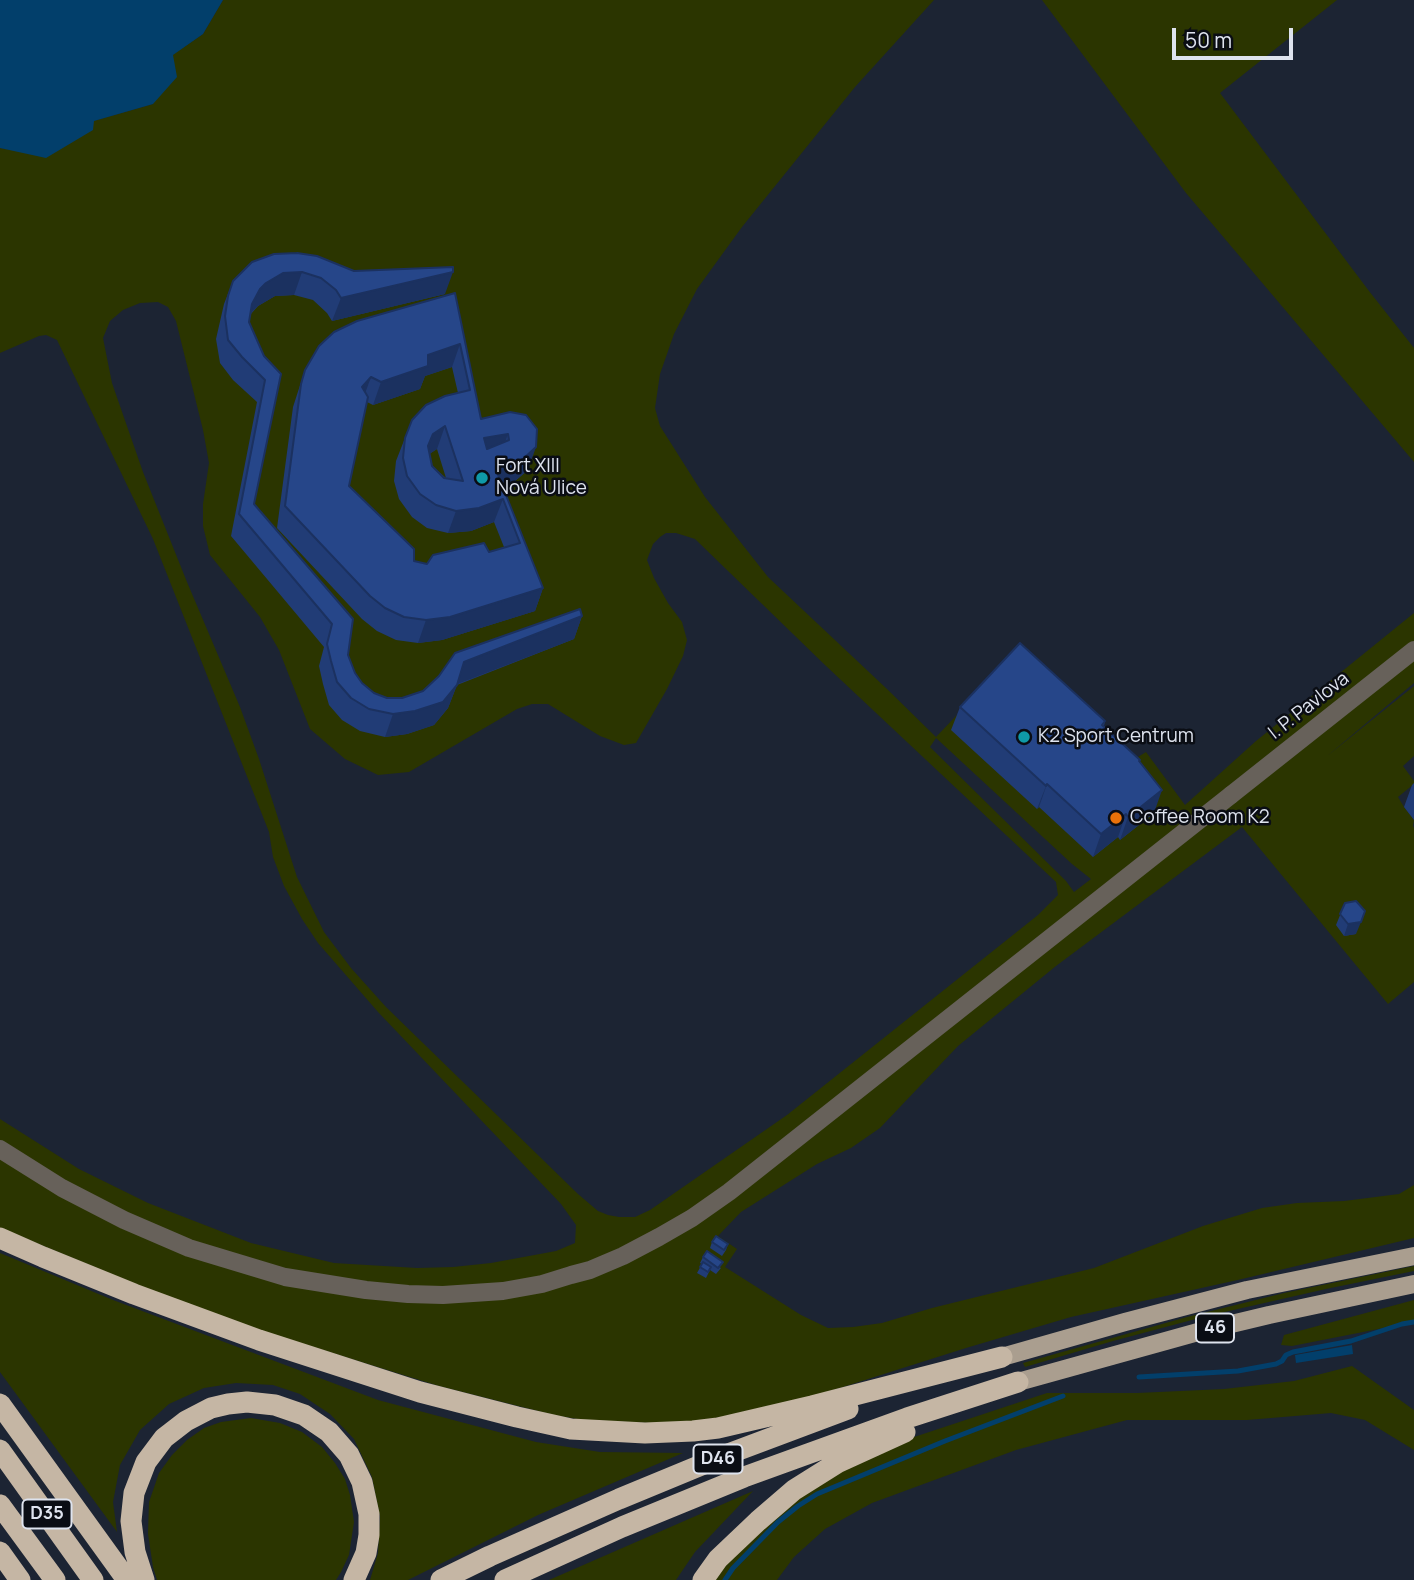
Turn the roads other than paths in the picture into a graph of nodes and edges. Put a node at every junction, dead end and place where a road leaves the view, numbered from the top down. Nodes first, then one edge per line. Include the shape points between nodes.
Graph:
1 (1414, 650) edge
2 (0, 1149) edge
3 (0, 1238) edge
4 (1414, 1256) edge
5 (1414, 1284) edge
6 (1002, 1357) junction
7 (1018, 1382) junction
8 (0, 1404) edge
9 (0, 1450) edge
10 (0, 1505) edge
11 (0, 1552) edge
12 (20, 1580) edge
13 (55, 1580) edge
14 (93, 1580) edge
15 (127, 1580) edge
16 (144, 1580) edge
17 (354, 1580) edge
18 (441, 1580) edge
19 (505, 1580) edge
20 (703, 1580) edge

1 - 2 street, I. P. Pavlova via 729,1192 659,1237 581,1273 503,1291 443,1295 366,1290 285,1277 189,1248 124,1220
3 - 6 highway via 134,1294 284,1348 420,1392 571,1429 670,1433 718,1428
4 - 6 main road, 46 via 1235,1293
5 - 7 main road, 46 via 1222,1326
6 - 18 highway, D46 via 728,1454
7 - 19 highway, D46 via 744,1477
7 - 20 highway via 837,1463 794,1490 718,1559
8 - 15 highway
9 - 14 highway, D35
10 - 13 highway, D35
11 - 12 highway
16 - 17 highway via 131,1521 134,1493 146,1462 164,1438 186,1421 211,1408 247,1402 304,1415 329,1432 349,1455 362,1482 369,1514 366,1553

